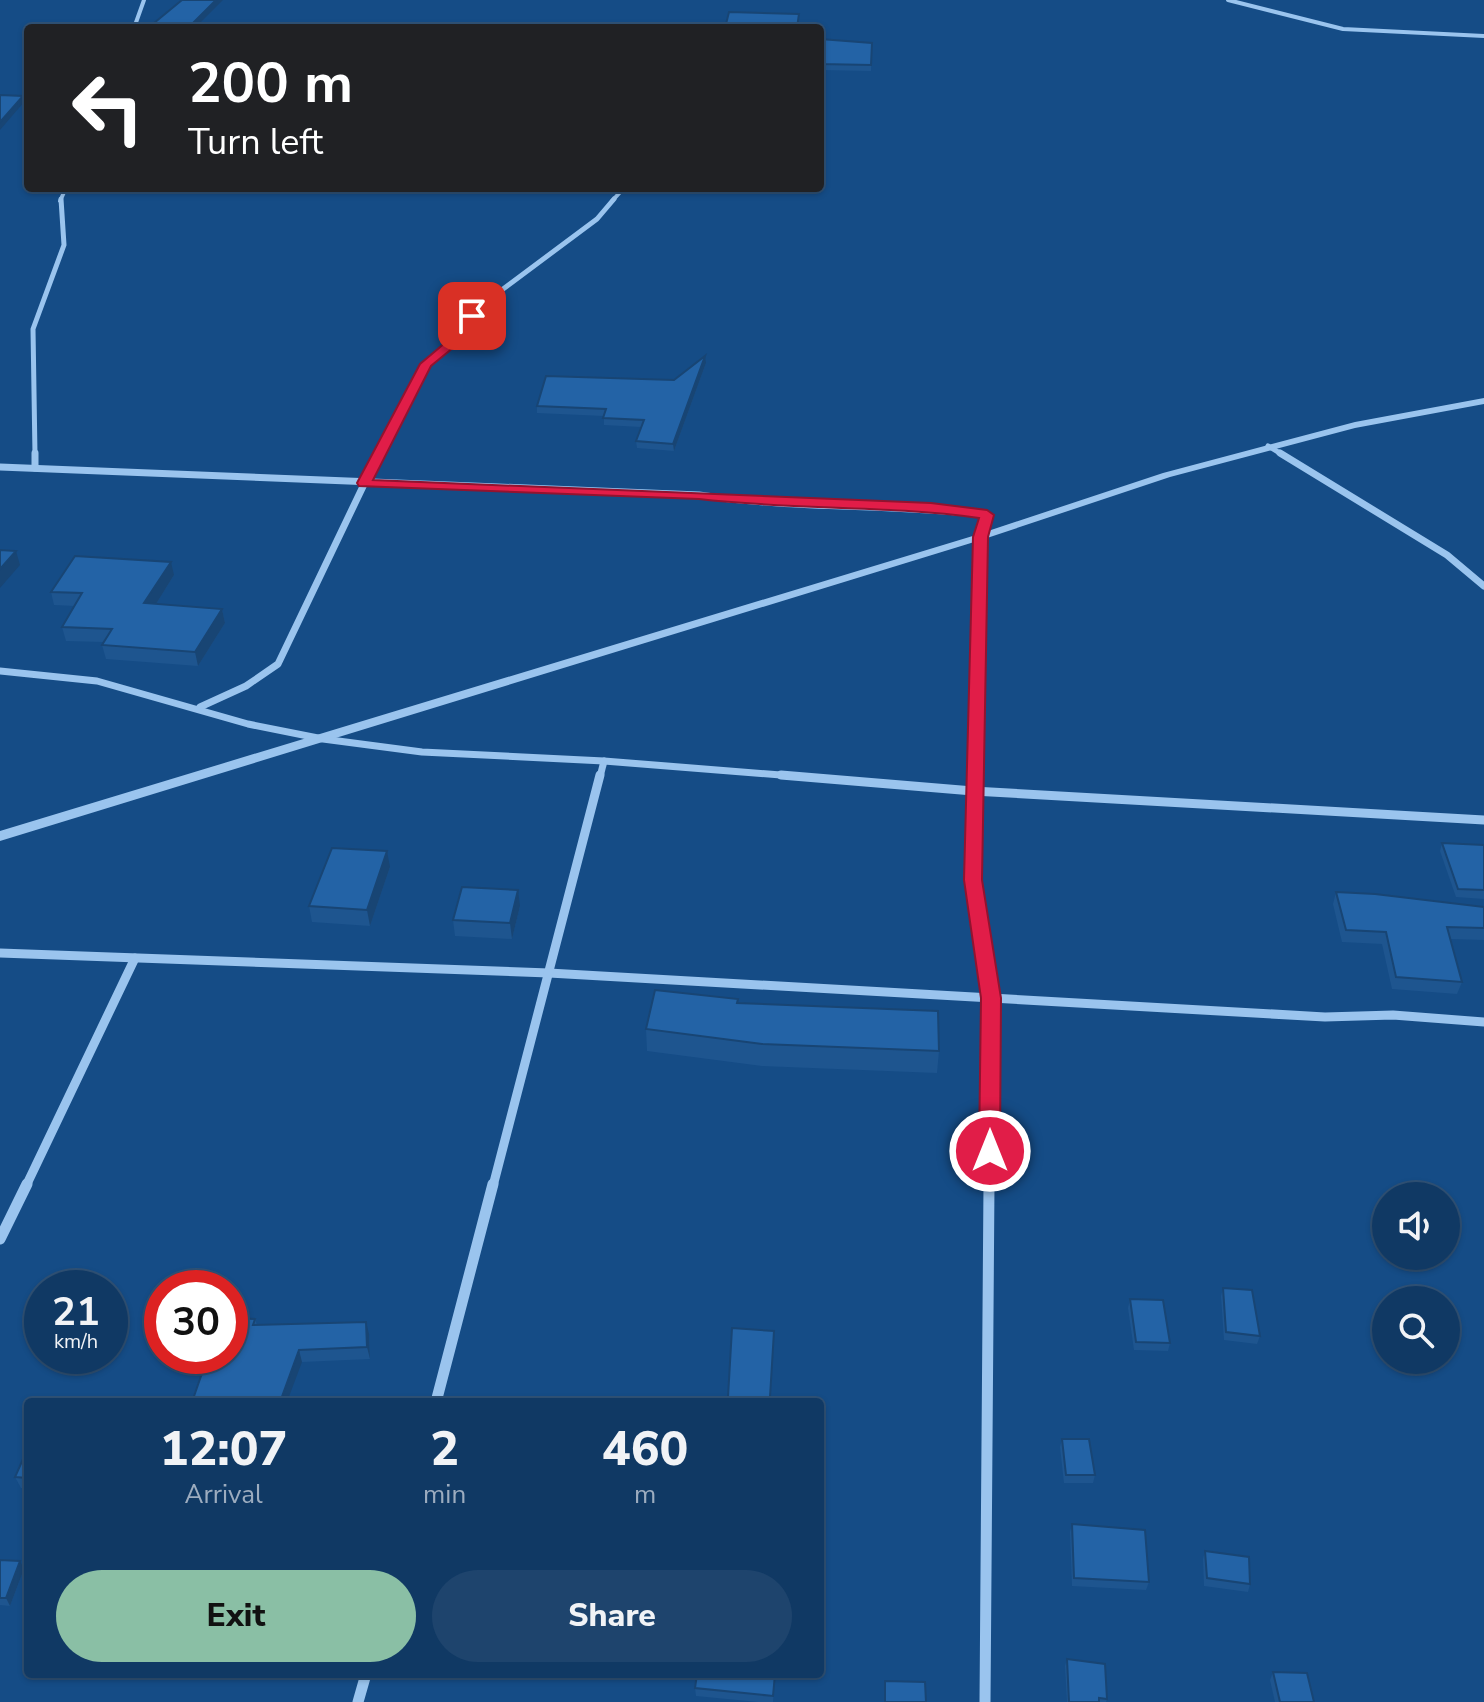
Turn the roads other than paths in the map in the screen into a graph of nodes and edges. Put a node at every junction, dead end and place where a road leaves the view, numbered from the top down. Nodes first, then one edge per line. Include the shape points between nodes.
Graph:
1 (144, 0) edge
2 (1228, 0) edge
3 (135, 24) edge
4 (1484, 36) edge
5 (62, 192) edge
6 (621, 192) edge
7 (1484, 401) edge
8 (1268, 446) junction
9 (0, 467) edge
10 (35, 468) junction
11 (364, 483) junction
12 (980, 537) junction
13 (1484, 586) edge
14 (0, 671) edge
15 (200, 708) junction
16 (323, 739) junction
17 (604, 761) junction
18 (973, 791) junction
19 (1484, 820) edge
20 (0, 836) edge
21 (0, 953) edge
22 (135, 958) junction
23 (549, 973) junction
24 (991, 998) junction
25 (1484, 1022) edge
26 (0, 1239) edge
27 (437, 1398) edge
28 (365, 1678) edge
29 (358, 1702) edge
30 (985, 1702) edge

1 - 3 street
2 - 4 street via 1343,29
5 - 10 street via 59,213 66,240 33,329
6 - 11 street via 597,219 483,304 426,364
7 - 8 street via 1349,425
8 - 12 street
8 - 13 street via 1447,555
9 - 10 street
10 - 11 street
11 - 12 street via 931,507 987,515
11 - 15 street via 278,664
12 - 16 street
12 - 18 street
14 - 15 street via 97,681
15 - 16 street
16 - 17 street via 422,752
16 - 20 street
17 - 18 street
17 - 23 street
18 - 19 street
18 - 24 street via 973,880
21 - 22 street
22 - 23 street
22 - 26 street
23 - 24 street
23 - 27 street
24 - 25 street
24 - 30 street
28 - 29 street

